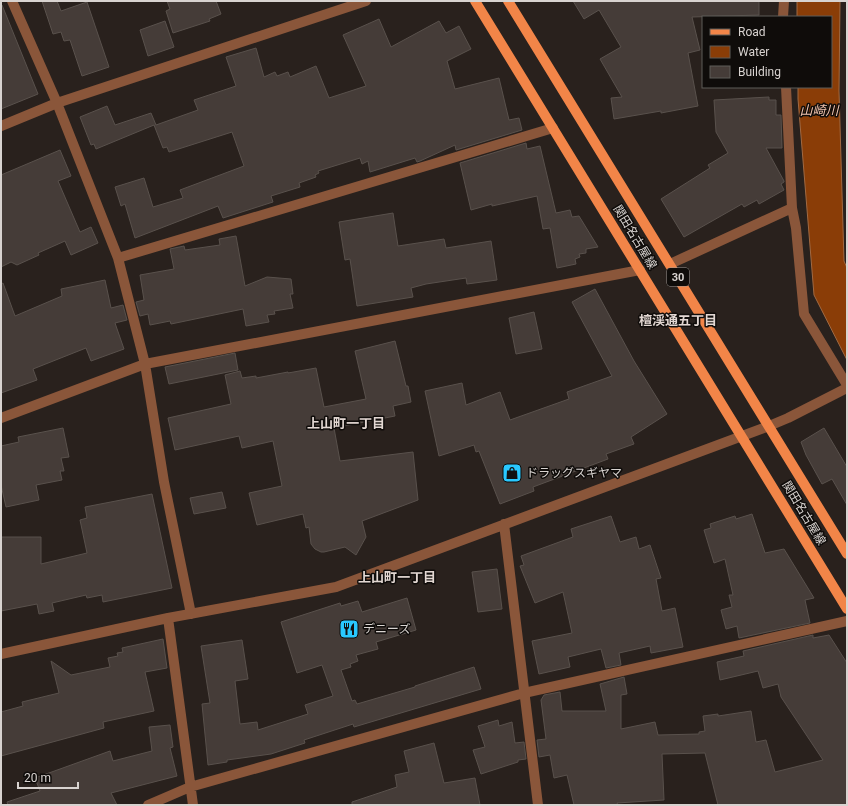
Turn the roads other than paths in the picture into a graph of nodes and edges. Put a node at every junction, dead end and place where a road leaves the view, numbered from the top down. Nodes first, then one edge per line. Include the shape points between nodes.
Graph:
1 (12, 1) edge
2 (366, 1) edge
3 (476, 1) edge
4 (508, 1) edge
5 (784, 1) edge
6 (784, 16) edge
7 (786, 88) edge
8 (57, 103) junction
9 (1, 126) edge
10 (553, 128) junction
11 (792, 208) junction
12 (118, 258) junction
13 (670, 264) junction
14 (640, 270) junction
15 (145, 364) junction
16 (847, 386) edge
17 (1, 418) edge
18 (769, 426) junction
19 (742, 436) junction
20 (504, 524) junction
21 (847, 554) edge
22 (847, 609) edge
23 (190, 614) junction
24 (168, 618) junction
25 (847, 621) edge
26 (1, 654) edge
27 (524, 693) junction
28 (190, 787) junction
29 (148, 805) edge
30 (194, 805) edge
31 (538, 805) edge

1 - 8 street
2 - 8 street
3 - 10 main road, 関田名古屋線 / 30
4 - 13 main road, 関田名古屋線 / 30
5 - 6 street
7 - 11 street
8 - 9 street
8 - 12 street
10 - 12 street
10 - 14 main road, 関田名古屋線 / 30
11 - 13 street
11 - 16 street via 804,314
12 - 15 street
13 - 18 main road, 関田名古屋線 / 30
14 - 15 street
14 - 19 main road, 関田名古屋線 / 30
15 - 17 street
15 - 23 street via 164,482
16 - 18 street
18 - 19 street
18 - 21 main road, 関田名古屋線 / 30
19 - 20 street
19 - 22 main road, 関田名古屋線 / 30
20 - 23 street via 336,587
20 - 27 street
23 - 24 street
24 - 26 street
24 - 28 street
25 - 27 street
27 - 28 street
27 - 31 street
28 - 29 street
28 - 30 street

